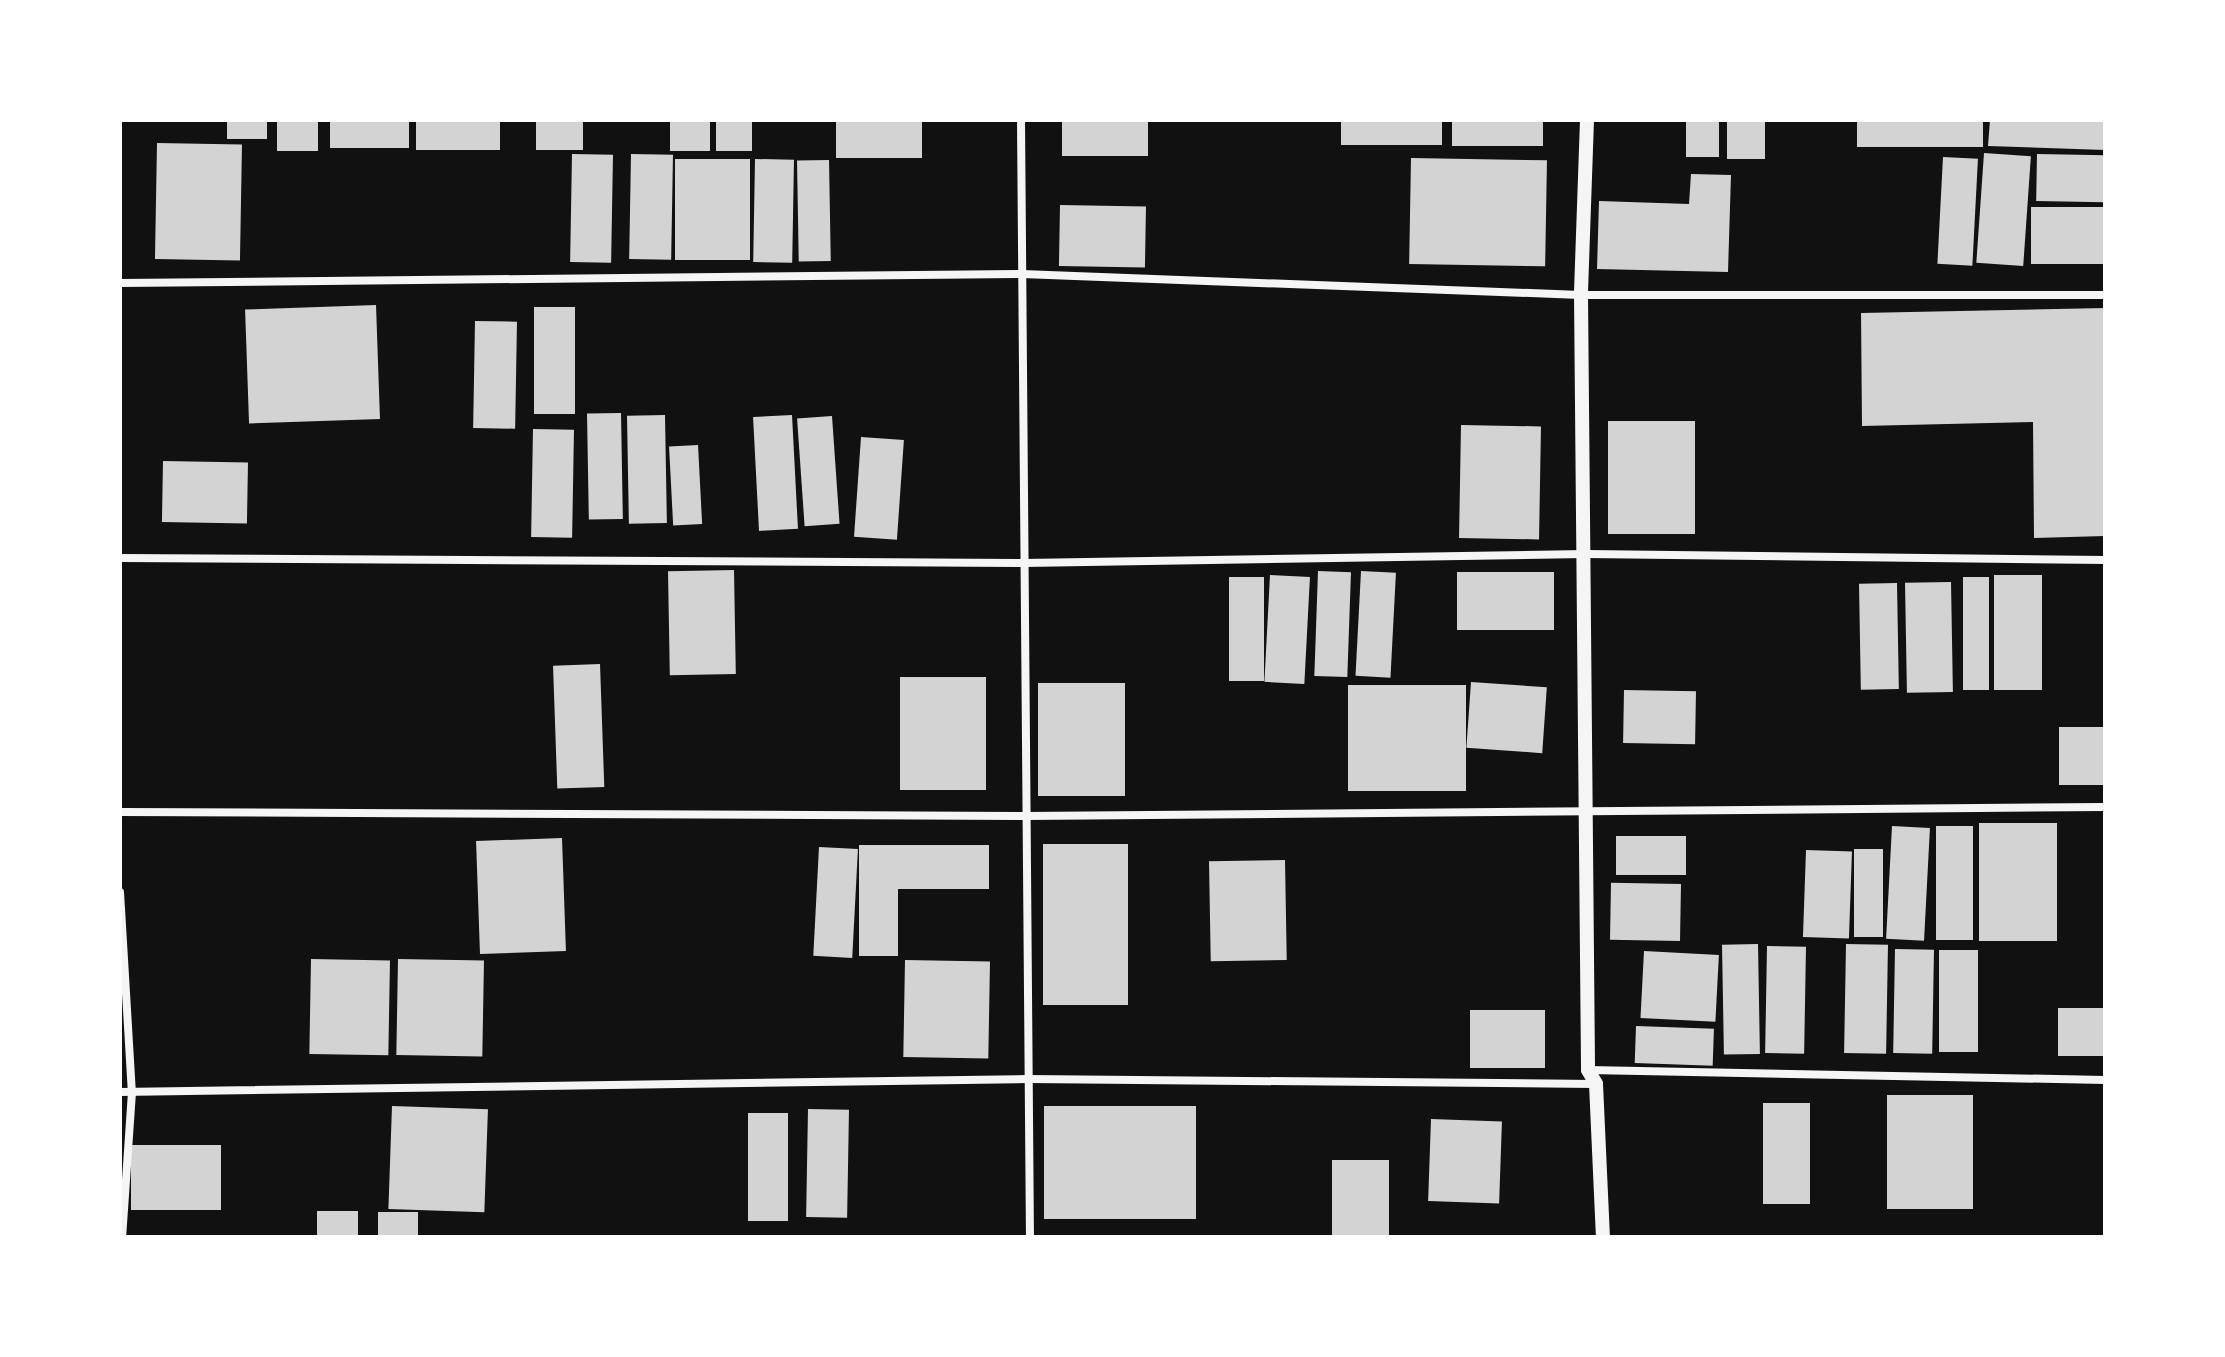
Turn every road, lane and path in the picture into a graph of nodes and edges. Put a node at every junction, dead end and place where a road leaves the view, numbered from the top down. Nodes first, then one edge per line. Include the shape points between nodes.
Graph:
1 (1021, 120) edge
2 (1587, 120) edge
3 (1022, 274) junction
4 (120, 283) edge
5 (1581, 295) junction
6 (2105, 295) edge
7 (1586, 554) junction
8 (120, 558) edge
9 (2105, 560) edge
10 (1024, 563) junction
11 (2105, 807) edge
12 (1588, 810) junction
13 (120, 812) edge
14 (1026, 816) junction
15 (120, 892) edge
16 (1588, 1070) junction
17 (1028, 1079) junction
18 (2105, 1080) edge
19 (1596, 1084) junction
20 (120, 1092) edge
21 (132, 1092) junction
22 (122, 1237) edge
23 (1030, 1237) edge
24 (1603, 1237) edge

1 - 3 street
2 - 5 street
3 - 4 street
3 - 5 street
3 - 10 street
5 - 6 street
5 - 7 street
7 - 9 street
7 - 10 street
7 - 12 street
8 - 10 street
10 - 14 street
11 - 12 street
12 - 14 street
12 - 16 street
13 - 14 street
14 - 17 street
15 - 21 street
16 - 18 street
16 - 19 street
17 - 19 street
17 - 21 street
17 - 23 street
19 - 24 street
20 - 21 street
21 - 22 street

